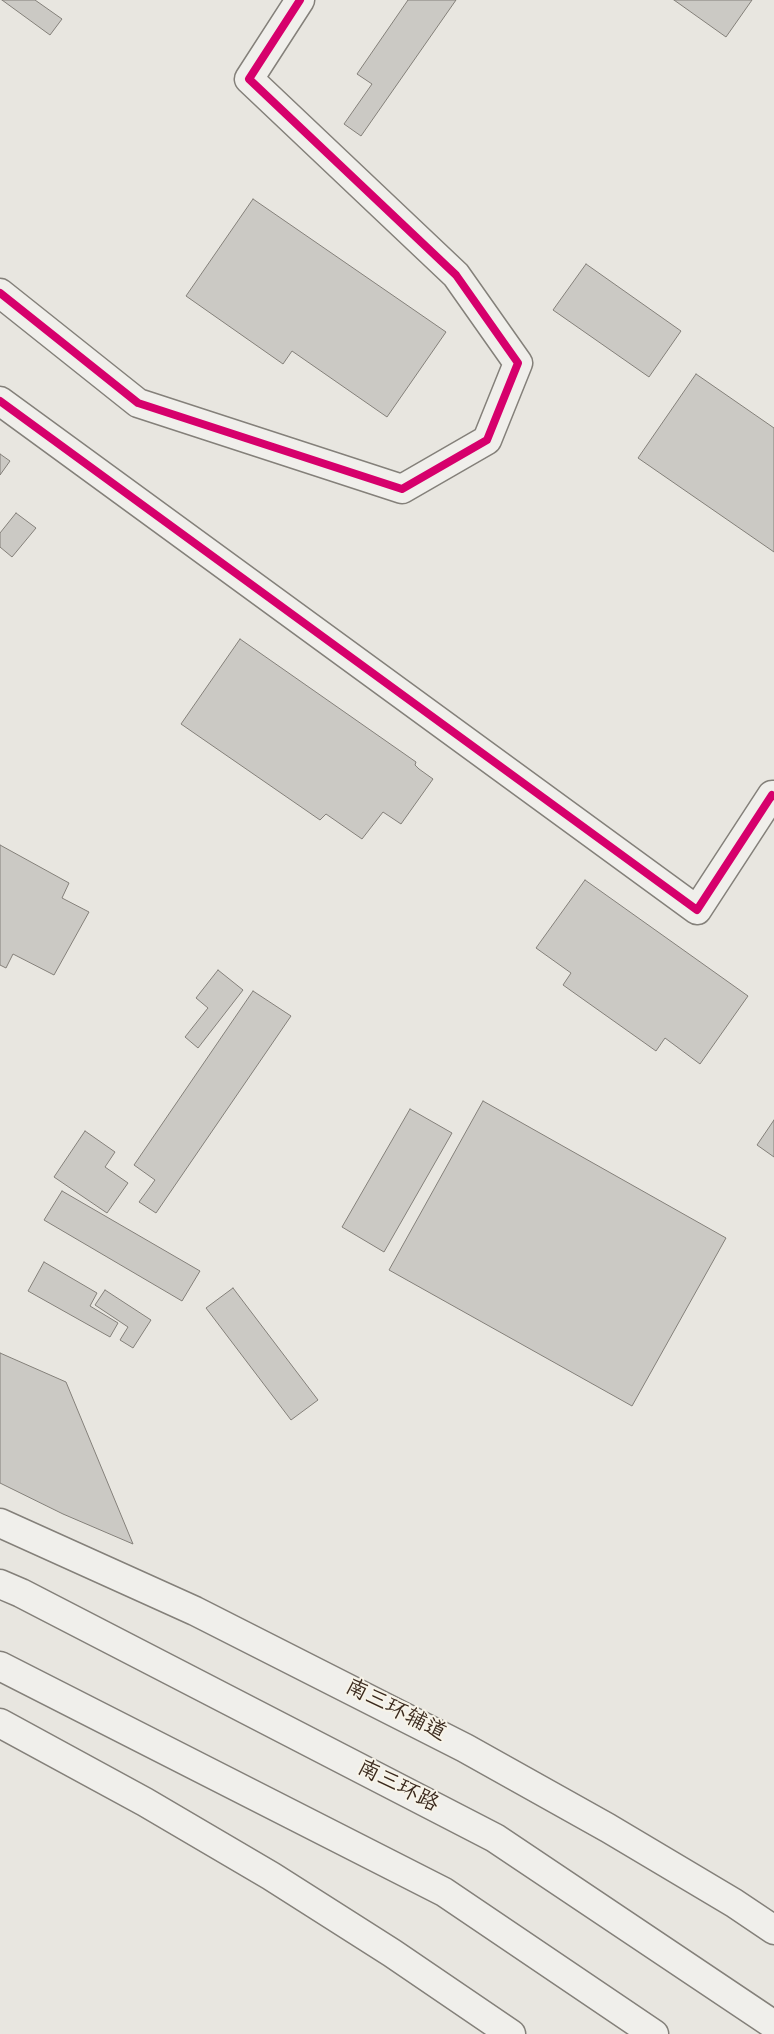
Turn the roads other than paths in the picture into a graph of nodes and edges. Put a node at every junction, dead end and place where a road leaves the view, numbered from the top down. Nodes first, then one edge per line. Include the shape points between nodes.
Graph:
1 (300, 0) edge
2 (0, 293) edge
3 (0, 401) edge
4 (774, 796) edge
5 (0, 1523) edge
6 (0, 1584) edge
7 (0, 1666) edge
8 (0, 1723) edge
9 (774, 1930) edge
10 (774, 2025) edge
11 (511, 2034) edge
12 (654, 2034) edge

1 - 2 main road via 248,79 456,274 518,363 487,440 402,489 138,402
3 - 4 main road via 697,910
5 - 9 main road, 南三环辅道 via 195,1611 465,1748 608,1828
6 - 10 main road, 南三环路 via 495,1838
7 - 12 main road via 444,1892
8 - 11 main road via 271,1876

